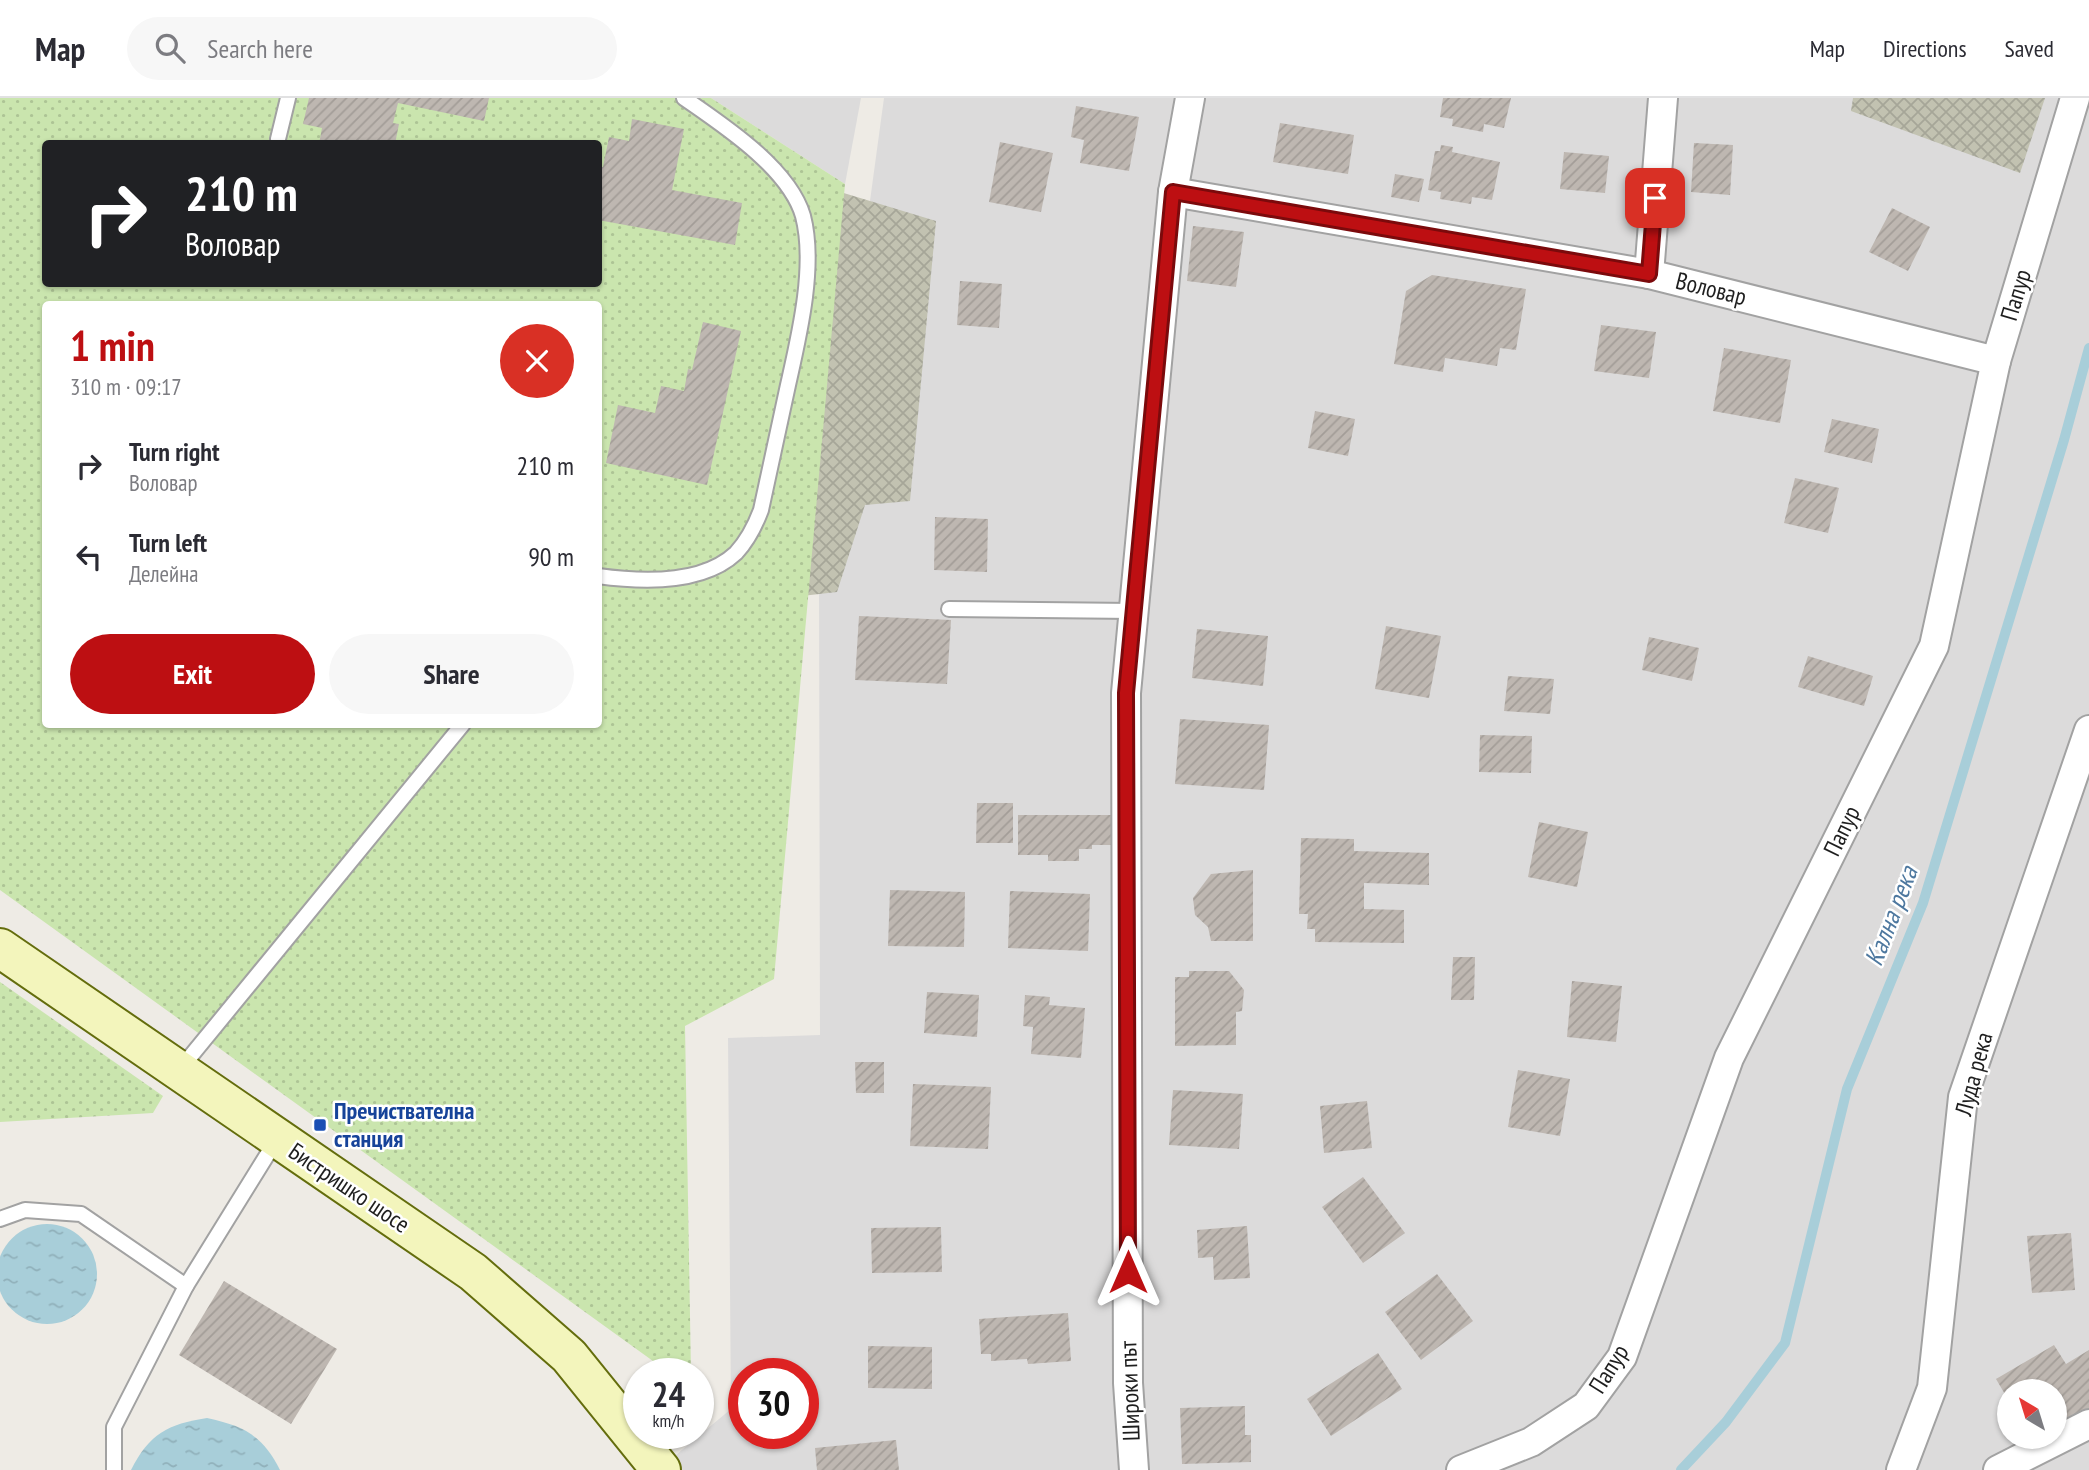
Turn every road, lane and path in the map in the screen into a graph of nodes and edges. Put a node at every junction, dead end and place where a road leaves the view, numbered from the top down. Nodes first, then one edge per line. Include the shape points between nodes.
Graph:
1 (288, 98) edge
2 (684, 98) edge
3 (1190, 98) edge
4 (1663, 98) edge
5 (2075, 98) edge
6 (278, 139) dead end
7 (1173, 192) junction
8 (1649, 274) junction
9 (1997, 361) junction
10 (602, 577) edge
11 (948, 609) dead end
12 (1134, 611) junction
13 (460, 728) edge
14 (2089, 730) edge
15 (0, 948) edge
16 (178, 1072) junction
17 (277, 1139) junction
18 (0, 1219) edge
19 (186, 1286) junction
20 (2089, 1424) edge
21 (659, 1469) edge
22 (114, 1470) edge
23 (1134, 1470) edge
24 (1461, 1470) edge
25 (1901, 1470) edge
26 (1998, 1470) edge

1 - 6 lane
2 - 10 lane via 767,161 803,216 808,261 801,325 752,533 735,554 712,569 669,580
3 - 7 street, Широки път
4 - 8 street
5 - 9 street, Папур
7 - 8 street, Воловар
7 - 12 street, Широки път
8 - 9 street, Воловар
9 - 24 street, Папур via 1934,646 1729,1058 1622,1357 1586,1406 1531,1442
11 - 12 lane
12 - 23 street, Широки път via 1126,706 1128,1383
13 - 16 lane
14 - 25 street, Луда река via 1963,1097 1932,1388
15 - 16 street, Бистришко шосе
16 - 17 street, Бистришко шосе
17 - 19 lane
17 - 21 street, Бистришко шосе via 473,1272 569,1356
18 - 19 lane via 25,1210 81,1214
19 - 22 lane via 114,1427
20 - 26 street

